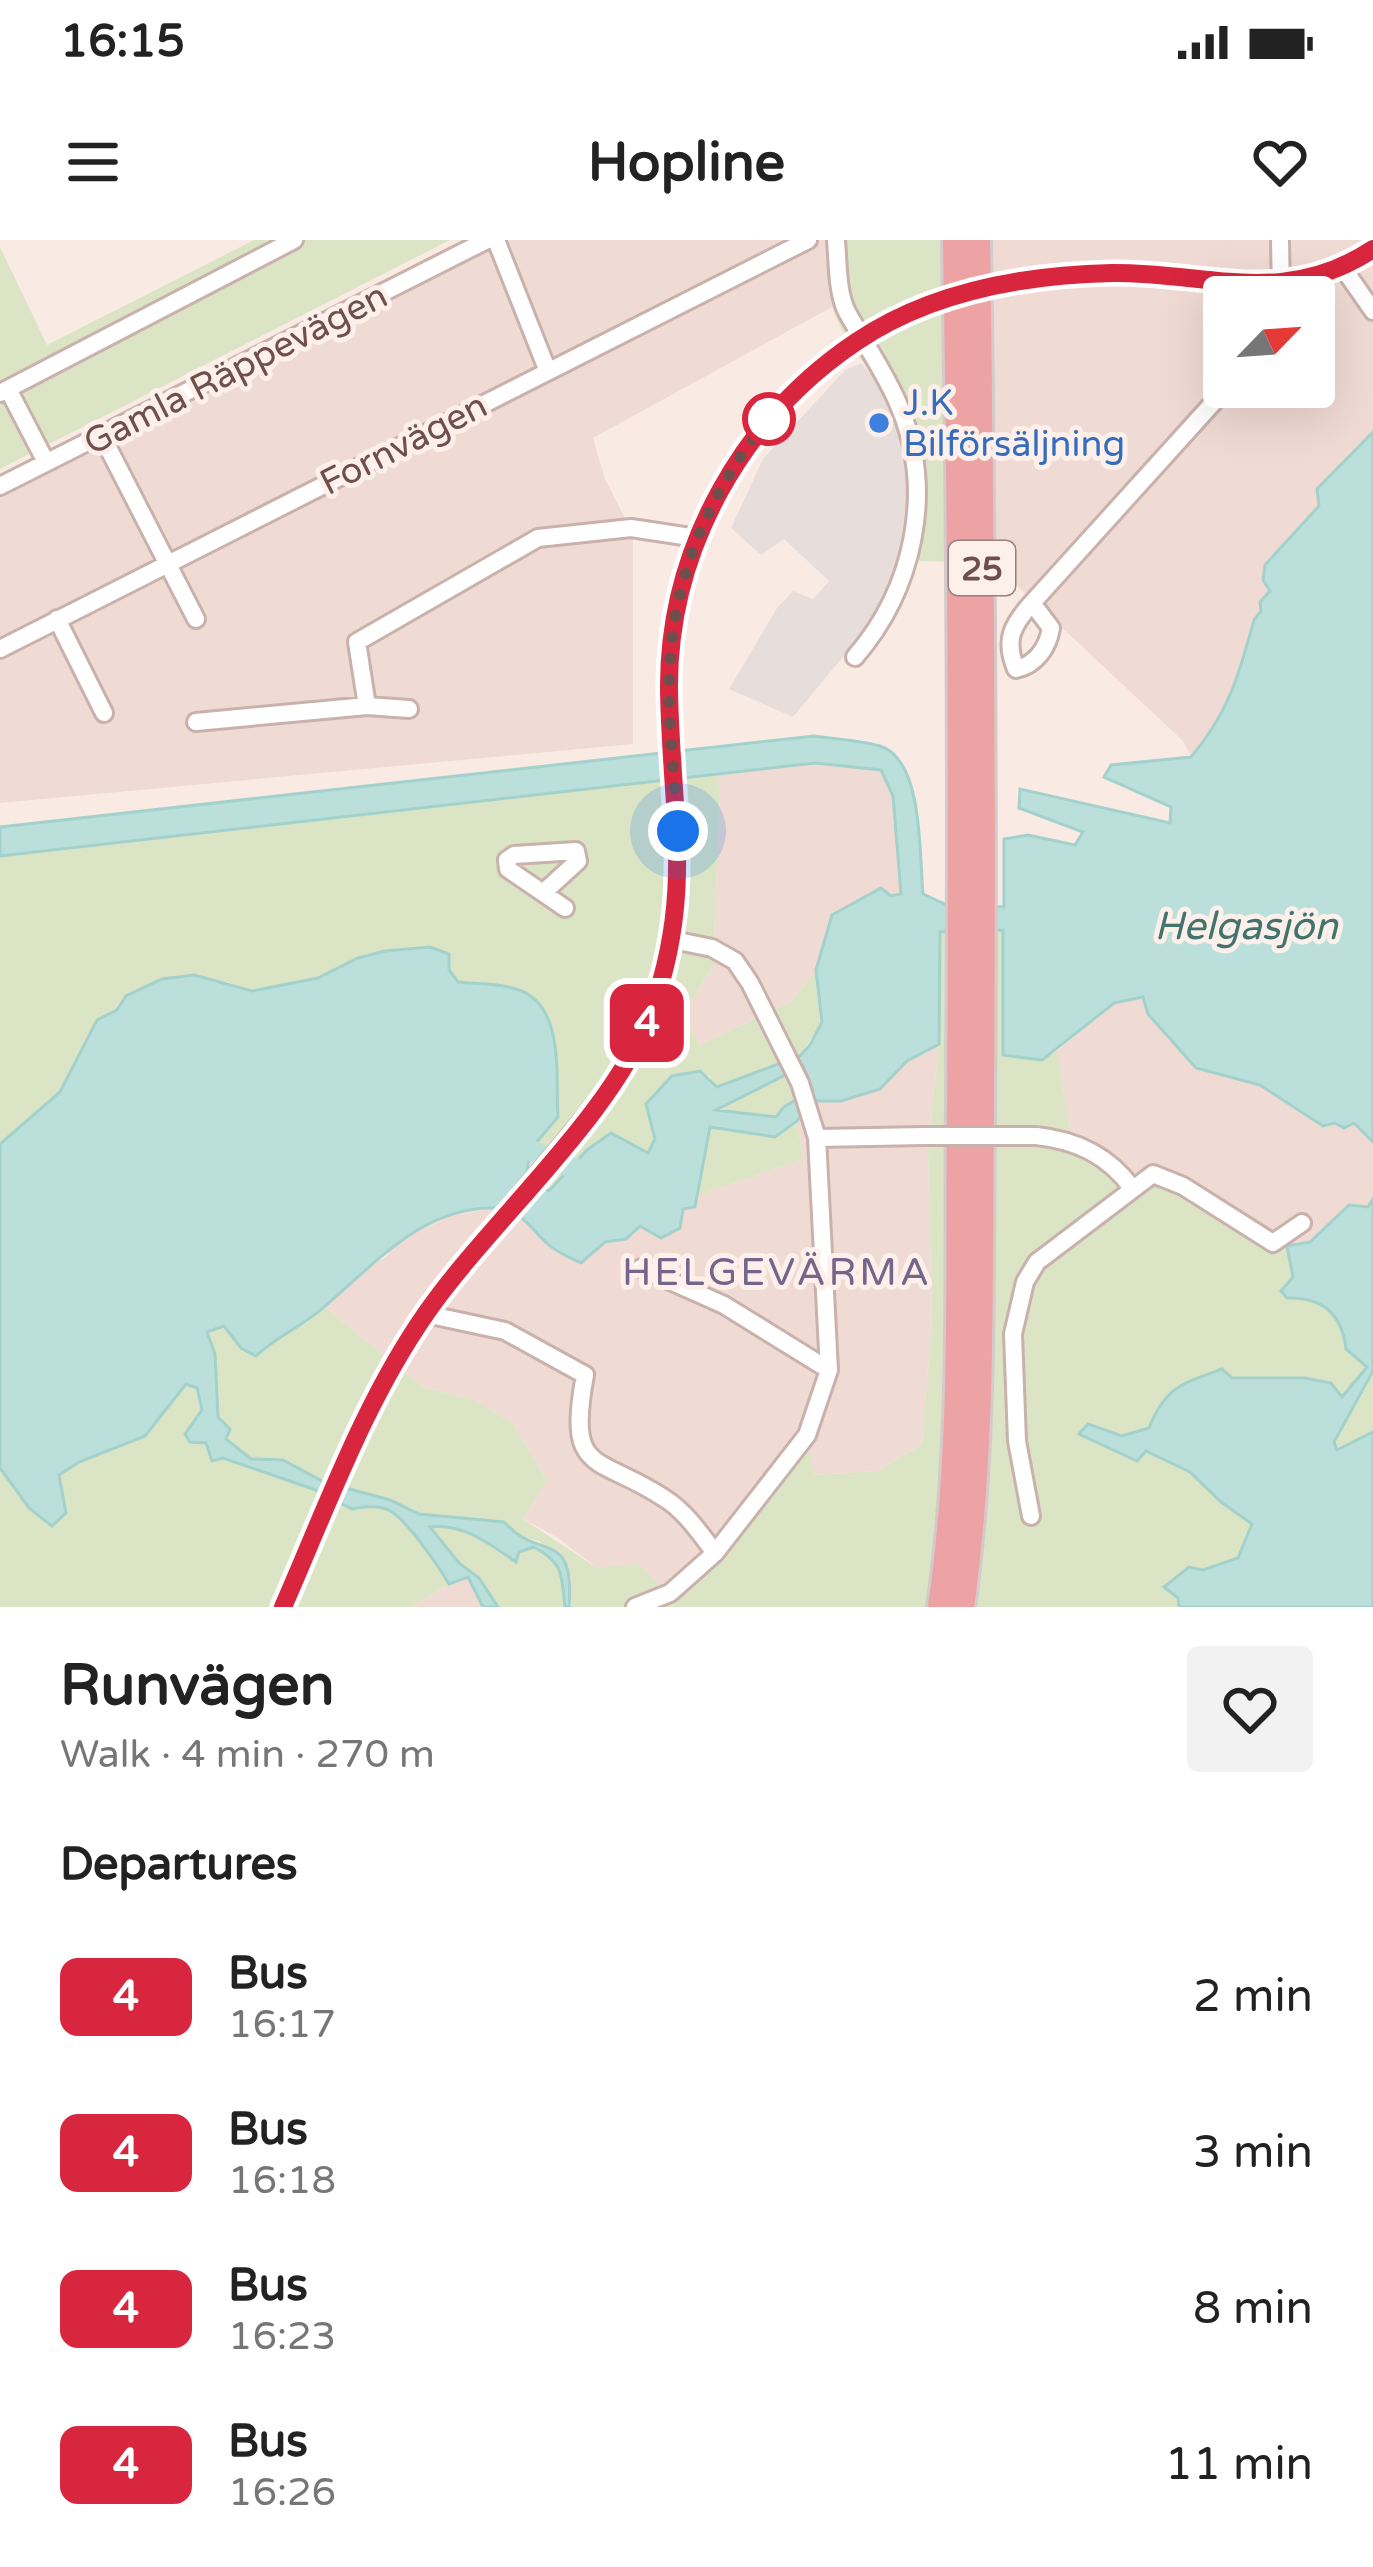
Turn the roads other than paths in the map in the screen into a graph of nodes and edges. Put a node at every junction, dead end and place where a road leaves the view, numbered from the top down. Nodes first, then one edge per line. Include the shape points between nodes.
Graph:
1 (294, 240) edge
2 (491, 240) edge
3 (808, 240) edge
4 (836, 240) edge
5 (955, 240) edge
6 (978, 240) edge
7 (1280, 240) edge
8 (1373, 249) edge
9 (1346, 266) junction
10 (1281, 276) edge
11 (1319, 276) edge
12 (1203, 280) edge
13 (989, 286) dead end
14 (1373, 300) edge
15 (936, 302) dead end
16 (1373, 311) edge
17 (860, 339) junction
18 (548, 370) junction
19 (4, 391) edge
20 (1209, 408) edge
21 (103, 436) junction
22 (46, 462) junction
23 (0, 486) edge
24 (698, 538) junction
25 (167, 563) junction
26 (1032, 603) dead end
27 (196, 619) dead end
28 (57, 620) junction
29 (0, 649) edge
30 (855, 657) dead end
31 (367, 706) junction
32 (409, 709) dead end
33 (104, 712) dead end
34 (196, 722) dead end
35 (544, 892) dead end
36 (972, 898) junction
37 (565, 908) dead end
38 (673, 940) junction
39 (972, 941) junction
40 (817, 1138) junction
41 (1132, 1188) junction
42 (1302, 1223) dead end
43 (640, 1268) dead end
44 (425, 1314) junction
45 (829, 1370) junction
46 (1031, 1516) dead end
47 (715, 1553) junction
48 (284, 1607) edge
49 (635, 1607) edge
50 (940, 1607) edge
51 (964, 1607) edge

1 - 19 street
2 - 18 street
2 - 21 street, Gamla Räppevägen
3 - 18 street, Fornvägen
4 - 17 street via 847,312
5 - 36 highway, 25
6 - 36 highway, 25
7 - 10 street
8 - 9 street
9 - 11 street
9 - 14 street
9 - 16 street
12 - 13 street via 1114,273
15 - 17 street
17 - 24 street via 759,431
17 - 30 street via 901,410 918,489 895,600
18 - 25 street, Fornvägen
19 - 22 street, Gamla Räppevägen
20 - 26 street
21 - 22 street, Gamla Räppevägen
21 - 25 street
22 - 23 street, Gamla Räppevägen
24 - 31 street via 632,528 538,538 357,642
24 - 38 street via 674,624 669,678 679,877
25 - 27 street
25 - 28 street, Fornvägen
28 - 29 street, Fornvägen
28 - 33 street
31 - 32 street
31 - 34 street
35 - 37 street
36 - 39 highway, 25
38 - 40 street via 735,961 800,1083
38 - 44 street via 640,1040
39 - 50 highway, 25 via 951,1505
39 - 51 highway, 25 via 977,1410
40 - 41 street, bridge via 1072,1140
40 - 45 street
41 - 42 street via 1153,1174 1274,1243
41 - 46 street via 1037,1262 1025,1282 1013,1334 1017,1441
43 - 45 street via 724,1306
44 - 47 street via 505,1331 585,1375 578,1415 582,1443 596,1463 664,1498
44 - 48 street via 378,1392
45 - 47 street via 807,1435
47 - 49 street via 670,1593

